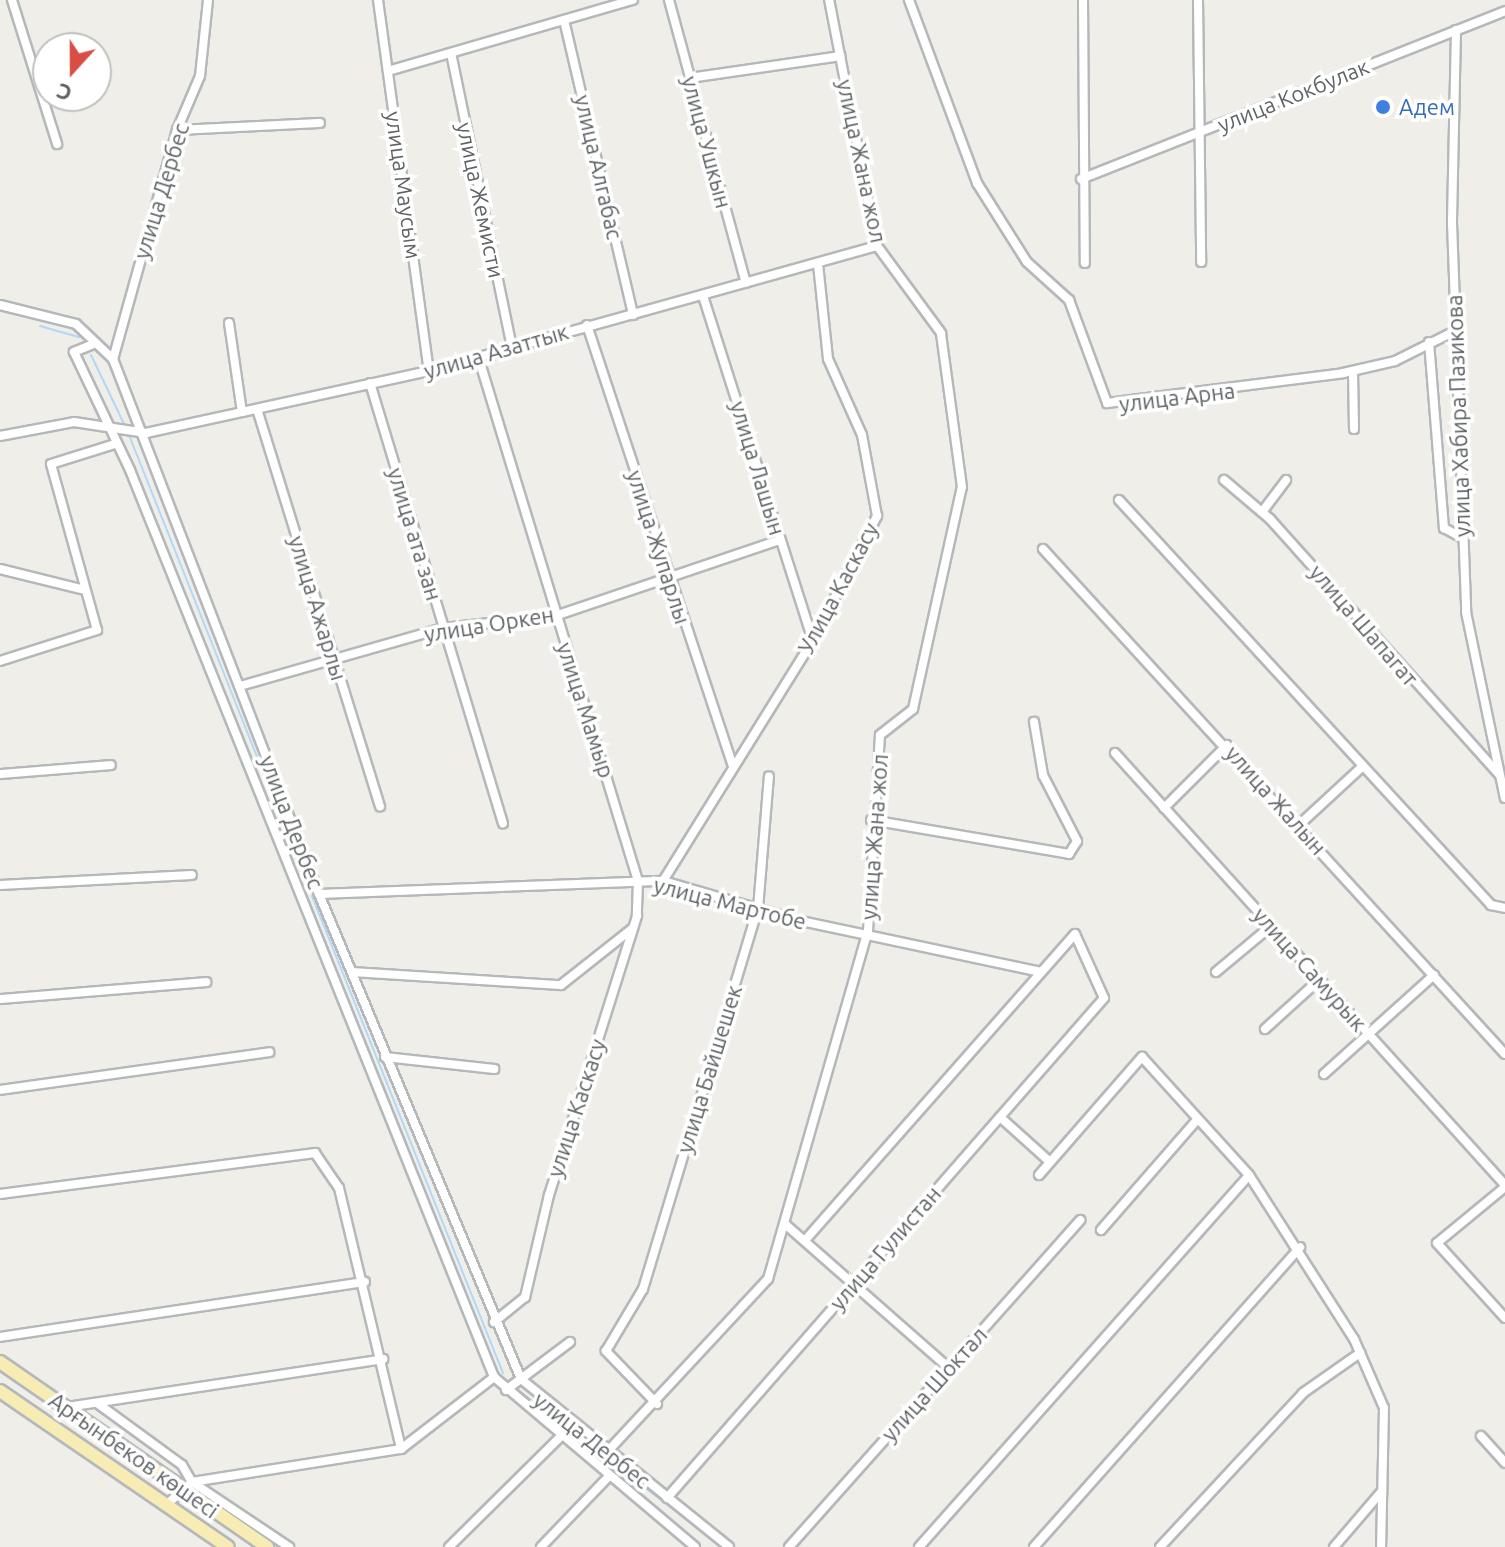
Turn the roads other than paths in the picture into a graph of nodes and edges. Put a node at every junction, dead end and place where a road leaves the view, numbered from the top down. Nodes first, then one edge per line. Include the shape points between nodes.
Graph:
1 (12, 0) edge
2 (208, 0) edge
3 (378, 0) edge
4 (633, 0) edge
5 (669, 0) edge
6 (829, 0) edge
7 (909, 0) edge
8 (1083, 0) edge
9 (1198, 0) edge
10 (1505, 11) edge
11 (564, 20) junction
12 (1456, 30) junction
13 (451, 53) junction
14 (840, 56) junction
15 (388, 71) junction
16 (690, 78) junction
17 (320, 123) dead end
18 (177, 130) junction
19 (1202, 132) junction
20 (57, 144) dead end
21 (1081, 179) junction
22 (877, 246) junction
23 (1201, 262) dead end
24 (1085, 263) dead end
25 (818, 264) junction
26 (746, 283) junction
27 (703, 296) junction
28 (0, 305) edge
29 (633, 315) junction
30 (229, 323) dead end
31 (587, 325) junction
32 (1455, 331) junction
33 (1429, 342) junction
34 (96, 343) junction
35 (512, 347) junction
36 (478, 356) junction
37 (113, 359) junction
38 (429, 371) junction
39 (1353, 371) junction
40 (370, 383) junction
41 (257, 409) junction
42 (242, 412) junction
43 (1354, 429) dead end
44 (110, 432) junction
45 (146, 433) junction
46 (0, 436) edge
47 (115, 444) junction
48 (1224, 480) dead end
49 (1286, 480) dead end
50 (1119, 500) dead end
51 (1262, 512) junction
52 (1463, 538) junction
53 (780, 540) junction
54 (1043, 549) dead end
55 (0, 569) edge
56 (669, 577) junction
57 (85, 590) junction
58 (555, 616) junction
59 (443, 628) junction
60 (813, 640) junction
61 (333, 658) junction
62 (0, 661) edge
63 (240, 686) junction
64 (1034, 722) dead end
65 (1227, 745) junction
66 (1115, 753) dead end
67 (111, 765) dead end
68 (1363, 766) junction
69 (733, 767) junction
70 (0, 774) edge
71 (1500, 774) junction
72 (769, 776) dead end
73 (1505, 798) edge
74 (380, 806) dead end
75 (1164, 808) junction
76 (871, 820) junction
77 (503, 823) dead end
78 (1299, 825) junction
79 (192, 875) dead end
80 (638, 881) junction
81 (663, 881) junction
82 (0, 885) edge
83 (319, 894) junction
84 (1505, 908) edge
85 (758, 909) junction
86 (1271, 926) junction
87 (634, 927) junction
88 (868, 931) junction
89 (352, 972) junction
90 (1041, 972) junction
91 (1216, 972) dead end
92 (1434, 975) junction
93 (1319, 980) junction
94 (206, 982) dead end
95 (0, 999) edge
96 (1265, 1029) dead end
97 (1368, 1034) junction
98 (269, 1052) dead end
99 (1505, 1054) edge
100 (385, 1057) junction
101 (494, 1069) dead end
102 (1324, 1074) dead end
103 (0, 1090) edge
104 (1000, 1117) junction
105 (1196, 1121) junction
106 (1050, 1162) junction
107 (1039, 1175) dead end
108 (1249, 1175) junction
109 (1505, 1186) edge
110 (0, 1194) edge
111 (1080, 1220) dead end
112 (786, 1225) junction
113 (1101, 1230) dead end
114 (805, 1240) junction
115 (1300, 1247) junction
116 (365, 1282) junction
117 (852, 1285) junction
118 (1505, 1318) edge
119 (494, 1322) junction
120 (0, 1337) edge
121 (570, 1342) dead end
122 (1360, 1353) junction
123 (383, 1359) junction
124 (0, 1362) edge
125 (949, 1368) junction
126 (494, 1377) junction
127 (521, 1379) junction
128 (506, 1390) junction
129 (0, 1391) edge
130 (96, 1403) junction
131 (657, 1404) junction
132 (66, 1407) junction
133 (561, 1436) junction
134 (1481, 1436) dead end
135 (401, 1449) junction
136 (607, 1452) junction
137 (1505, 1463) edge
138 (609, 1476) junction
139 (186, 1484) junction
140 (1382, 1491) junction
141 (667, 1498) junction
142 (166, 1505) junction
143 (228, 1547) edge
144 (267, 1547) edge
145 (289, 1547) edge
146 (449, 1547) edge
147 (541, 1547) edge
148 (695, 1547) edge
149 (729, 1547) edge
150 (789, 1547) edge
151 (919, 1547) edge
152 (1034, 1547) edge
153 (1160, 1547) edge
154 (1334, 1547) edge
155 (1381, 1547) edge

1 - 20 street
2 - 18 street, улица Дербес via 200,76
3 - 15 street, улица Маусым
4 - 11 street
5 - 16 street, улица Ушкын
6 - 14 street, улица Жана жол
7 - 39 street, улица Арна via 977,183 1027,262 1069,300 1107,403
8 - 21 street
9 - 19 street
10 - 12 street, улица Кокбулак
11 - 13 street
11 - 29 street, улица Алгабас
12 - 19 street, улица Кокбулак
12 - 32 street, улица Хабира Пазикова
13 - 15 street
13 - 35 street, улица Жемисти
14 - 16 street
14 - 22 street, улица Жана жол
15 - 38 street, улица Маусым
16 - 26 street, улица Ушкын
17 - 18 street
18 - 37 street, улица Дербес
19 - 21 street, улица Кокбулак
19 - 23 street
21 - 24 street
22 - 25 street, улица Азаттык
22 - 76 street, улица Жана жол via 941,333 962,487 913,709 880,735
25 - 26 street, улица Азаттык
25 - 60 street, Улица Каскасу via 828,359 862,435 877,516
26 - 27 street, улица Азаттык
27 - 29 street, улица Азаттык
27 - 53 street, улица Лашын
28 - 34 street via 76,324
29 - 31 street, улица Азаттык
30 - 42 street
31 - 35 street, улица Азаттык
31 - 56 street, улица Жупарлы
32 - 33 street, улица Арна
32 - 52 street, улица Хабира Пазикова
33 - 39 street, улица Арна via 1395,361
33 - 52 street via 1444,528
34 - 37 street
34 - 44 street, улица Дербес via 74,352
35 - 36 street, улица Азаттык
36 - 38 street, улица Азаттык
36 - 58 street, улица Мамыр
37 - 45 street, улица Дербес
38 - 40 street, улица Азаттык
39 - 43 street
40 - 41 street, улица Азаттык
40 - 59 street, улица ата зан
41 - 42 street, улица Азаттык
41 - 61 street, улица Ажарлы
42 - 45 street, улица Азаттык
44 - 45 street, улица Азаттык
44 - 46 street, улица Азаттык via 74,422
44 - 47 street, улица Дербес
45 - 63 street, улица Дербес
47 - 57 street via 51,464
47 - 126 street, улица Дербес
48 - 51 street, улица Шапагат
49 - 51 street
50 - 68 street
51 - 71 street, улица Шапагат
52 - 71 street, улица Хабира Пазикова via 1466,612
53 - 56 street, улица Оркен
53 - 60 street, улица Лашын
54 - 65 street, улица Жалын
55 - 57 street
56 - 58 street, улица Оркен
56 - 69 street, улица Жупарлы
57 - 62 street via 97,630
58 - 59 street, улица Оркен
58 - 80 street, улица Мамыр
59 - 61 street, улица Оркен
59 - 77 street, улица ата зан
60 - 69 street, Улица Каскасу
61 - 63 street, улица Оркен
61 - 74 street, улица Ажарлы
63 - 83 street, улица Дербес
64 - 76 street via 1043,775 1077,841 1069,854
65 - 75 street
65 - 78 street, улица Жалын
66 - 75 street, улица Самурык
67 - 70 street
68 - 78 street
68 - 84 street via 1491,905
69 - 81 street, Улица Каскасу
71 - 73 street, улица Хабира Пазикова
72 - 85 street, улица Байшешек
75 - 86 street, улица Самурык
76 - 88 street, улица Жана жол
78 - 92 street, улица Жалын
79 - 82 street
80 - 81 street, улица Мартобе
80 - 83 street, улица Мартобе
80 - 87 street, улица Каскасу
81 - 85 street, улица Мартобе
83 - 89 street, улица Дербес
85 - 88 street, улица Мартобе
85 - 131 street, улица Байшешек via 643,1289 606,1351
86 - 91 street
86 - 93 street, улица Самурык
87 - 89 street via 561,985
87 - 119 street, улица Каскасу via 549,1195 525,1297
88 - 90 street, улица Мартобе
88 - 112 street, улица Жана жол
89 - 100 street, улица Дербес
90 - 104 street, улица Гулистан via 1075,934 1104,998
90 - 114 street
92 - 97 street
92 - 99 street, улица Жалын
93 - 96 street
93 - 97 street, улица Самурык
94 - 95 street
97 - 102 street
97 - 109 street, улица Самурык
98 - 103 street
100 - 101 street
100 - 119 street, улица Дербес
104 - 106 street
104 - 117 street, улица Гулистан
105 - 106 street via 1142,1057
105 - 108 street
105 - 113 street
106 - 107 street
108 - 115 street
108 - 151 street
109 - 118 street via 1437,1243
110 - 116 street via 315,1153 339,1188
111 - 125 street, улица Шоктал
112 - 114 street
112 - 131 street, улица Жана жол via 768,1279
114 - 117 street
115 - 122 street
115 - 152 street
116 - 120 street
116 - 123 street
117 - 125 street
117 - 141 street, улица Гулистан
119 - 127 street, улица Дербес
121 - 127 street
122 - 140 street via 1384,1408
122 - 153 street via 1303,1393
123 - 130 street
123 - 135 street
124 - 132 main road, Арғынбеков көшесі
125 - 150 street, улица Шоктал
126 - 128 street, улица Дербес
126 - 135 street
127 - 128 street
127 - 136 street, улица Дербес
128 - 133 street, улица Дербес
129 - 142 main road, Арғынбеков көшесі
130 - 132 street
130 - 139 street via 182,1465
131 - 136 street, улица Жана жол
132 - 139 main road, Арғынбеков көшесі
133 - 138 street, улица Дербес
133 - 146 street
134 - 137 street
135 - 139 street
136 - 141 street, улица Дербес
138 - 147 street
138 - 148 street, улица Дербес
139 - 142 street
139 - 144 main road, Арғынбеков көшесі
139 - 145 street
140 - 154 street
140 - 155 street
141 - 149 street, улица Дербес
142 - 143 main road, Арғынбеков көшесі

